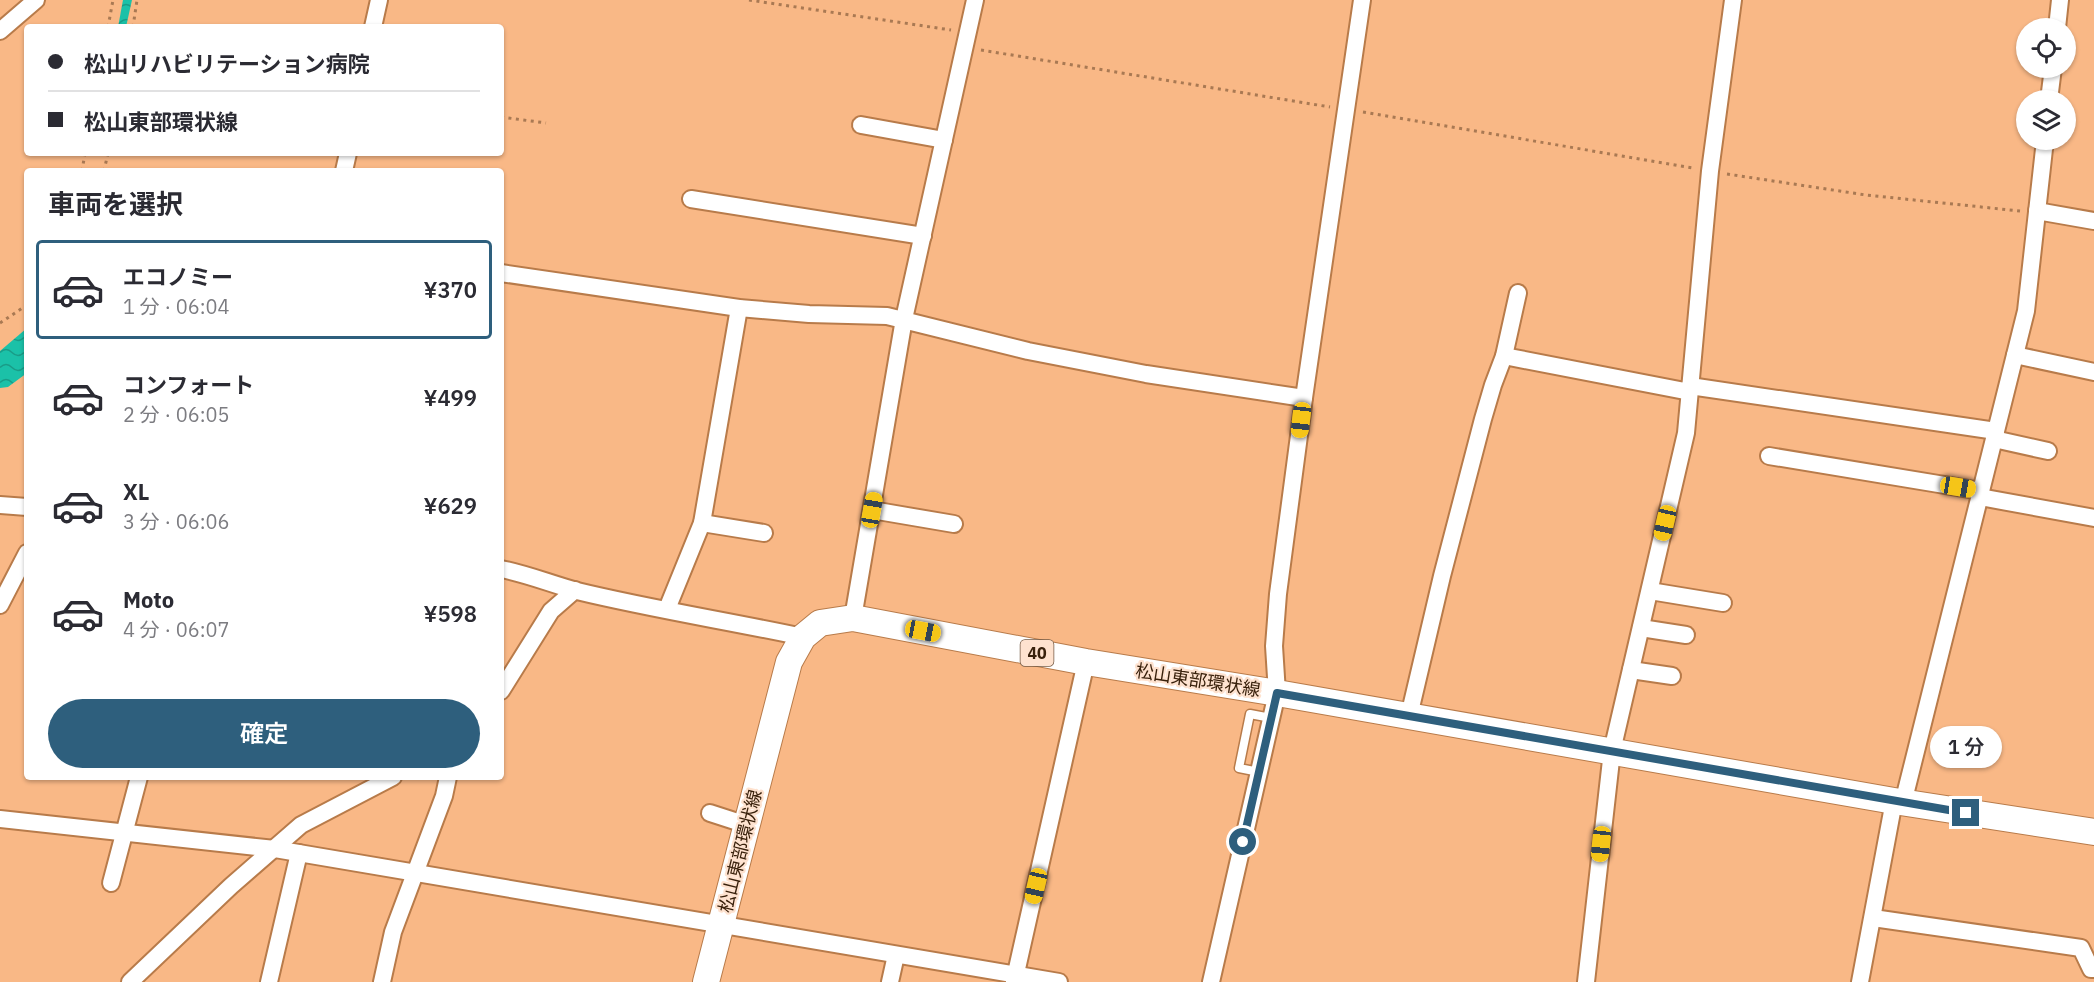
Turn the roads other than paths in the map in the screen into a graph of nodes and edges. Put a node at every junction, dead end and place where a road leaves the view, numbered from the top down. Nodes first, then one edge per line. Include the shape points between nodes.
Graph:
1 (36, 0) edge
2 (379, 0) edge
3 (975, 0) edge
4 (1362, 0) edge
5 (1733, 0) edge
6 (2060, 0) edge
7 (2058, 18) edge
8 (375, 24) edge
9 (0, 31) edge
10 (861, 125) dead end
11 (944, 140) junction
12 (2044, 150) edge
13 (691, 199) dead end
14 (2037, 211) junction
15 (2094, 221) edge
16 (923, 236) junction
17 (504, 273) edge
18 (1518, 293) dead end
19 (739, 308) junction
20 (904, 319) junction
21 (2015, 355) junction
22 (1504, 356) junction
23 (2094, 372) edge
24 (1690, 389) junction
25 (1304, 398) junction
26 (1995, 435) junction
27 (2048, 451) dead end
28 (1770, 456) dead end
29 (1980, 494) junction
30 (0, 505) edge
31 (24, 507) edge
32 (872, 510) junction
33 (2094, 518) edge
34 (702, 523) junction
35 (954, 524) dead end
36 (764, 533) dead end
37 (24, 564) edge
38 (504, 570) edge
39 (575, 590) junction
40 (1650, 591) junction
41 (1723, 603) dead end
42 (0, 605) edge
43 (667, 609) junction
44 (854, 618) junction
45 (1641, 628) junction
46 (1686, 635) dead end
47 (803, 637) junction
48 (1086, 662) junction
49 (1631, 670) junction
50 (1672, 675) dead end
51 (504, 686) edge
52 (1277, 693) junction
53 (1409, 716) junction
54 (1612, 752) junction
55 (138, 780) edge
56 (387, 780) edge
57 (447, 780) edge
58 (1899, 802) junction
59 (710, 813) dead end
60 (0, 819) edge
61 (747, 825) junction
62 (2094, 832) edge
63 (124, 833) junction
64 (275, 849) junction
65 (299, 853) junction
66 (415, 873) junction
67 (111, 883) dead end
68 (1873, 918) junction
69 (721, 925) junction
70 (896, 955) junction
71 (2094, 969) edge
72 (1015, 979) edge
73 (130, 982) edge
74 (269, 982) edge
75 (382, 982) edge
76 (706, 982) edge
77 (890, 982) edge
78 (1059, 982) edge
79 (1211, 982) edge
80 (1586, 982) edge
81 (1860, 982) edge

1 - 9 street
2 - 8 street
3 - 11 street
4 - 25 street
5 - 24 street via 1710,171
6 - 7 street
10 - 11 street
11 - 16 street
12 - 14 street
13 - 16 street
14 - 15 street
14 - 21 street via 2026,311
16 - 20 street
17 - 19 street
18 - 22 street
19 - 20 street
19 - 34 street
20 - 25 street via 1028,351
20 - 32 street
21 - 23 street
21 - 26 street
22 - 24 street
22 - 53 street via 1483,419
24 - 26 street
24 - 40 street via 1686,433
25 - 52 street via 1278,594 1274,646
26 - 27 street
26 - 29 street
28 - 29 street
29 - 33 street
29 - 58 street
30 - 31 street
32 - 35 street
32 - 44 street
34 - 36 street
34 - 43 street
37 - 42 street
38 - 39 street
39 - 43 street
39 - 51 street via 551,611
40 - 41 street
40 - 45 street
43 - 47 street
44 - 47 main road, 松山東部環状線 / 40 via 820,623
44 - 48 main road, 松山東部環状線 / 40
45 - 46 street
45 - 49 street
47 - 61 main road, 松山東部環状線 via 789,662
48 - 52 main road, 松山東部環状線 / 40
48 - 72 street
49 - 50 street
49 - 54 street
52 - 53 main road, 松山東部環状線 / 40
52 - 79 street
53 - 54 main road, 松山東部環状線 / 40
54 - 58 main road, 松山東部環状線 / 40
54 - 80 street
55 - 63 street
56 - 64 street via 301,825
57 - 66 street
58 - 62 main road, 松山東部環状線 / 40
58 - 68 street
59 - 61 street
60 - 63 street
61 - 69 main road, 松山東部環状線
63 - 64 street
63 - 67 street
64 - 65 street
64 - 73 street
65 - 66 street
65 - 74 street
66 - 69 street
66 - 75 street via 393,932
68 - 71 street via 2081,948
68 - 81 street
69 - 70 street
69 - 76 main road, 松山東部環状線
70 - 72 street
70 - 77 street
72 - 78 street

